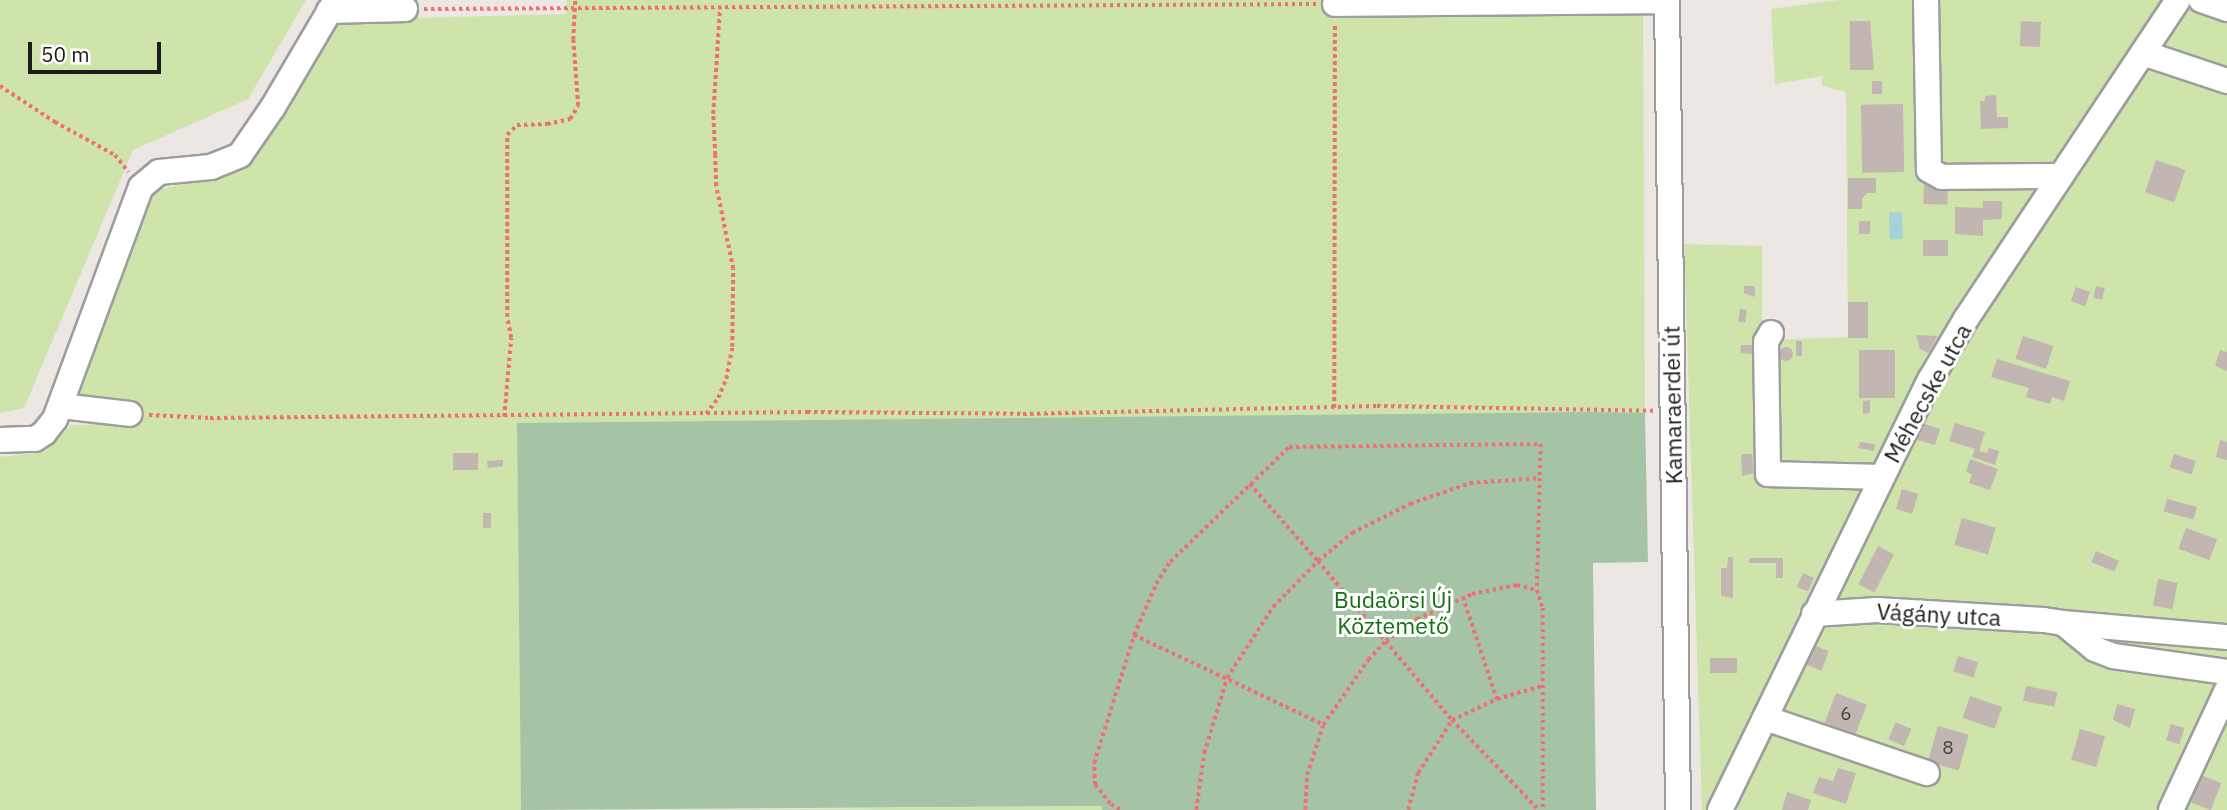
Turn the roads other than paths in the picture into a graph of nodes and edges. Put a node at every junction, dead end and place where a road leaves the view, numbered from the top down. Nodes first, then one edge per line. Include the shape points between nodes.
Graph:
1 (1926, 0) edge
2 (2178, 0) edge
3 (2201, 0) edge
4 (1667, 1) edge
5 (1335, 4) road end
6 (333, 5) edge
7 (404, 9) road end
8 (2227, 9) edge
9 (2143, 53) junction
10 (2227, 81) edge
11 (2061, 176) junction
12 (1771, 333) dead end
13 (61, 406) junction
14 (130, 414) road end
15 (0, 440) edge
16 (1881, 477) junction
17 (1814, 614) junction
18 (2063, 623) junction
19 (2227, 637) edge
20 (2227, 672) edge
21 (2227, 690) edge
22 (1765, 718) junction
23 (2218, 729) edge
24 (1927, 773) dead end
25 (1678, 810) edge
26 (1720, 810) edge
27 (2171, 810) edge

1 - 11 street via 1929,170 1942,177
2 - 9 street, Méhecske utca
3 - 8 street
4 - 5 street
4 - 25 street, Kamaraerdei út
6 - 7 street
6 - 13 street via 240,155 211,167 159,172 141,187
9 - 10 street
9 - 11 street, Méhecske utca
11 - 16 street, Méhecske utca via 1930,380
12 - 16 street via 1766,342 1768,474
13 - 14 street
13 - 15 street via 40,436
16 - 17 street, Méhecske utca
17 - 18 street, Vágány utca via 1877,610
17 - 22 street, Méhecske utca
18 - 19 street, Vágány utca
18 - 20 street via 2095,649 2113,656
21 - 23 street
22 - 24 street
22 - 26 street, Méhecske utca
23 - 27 street

